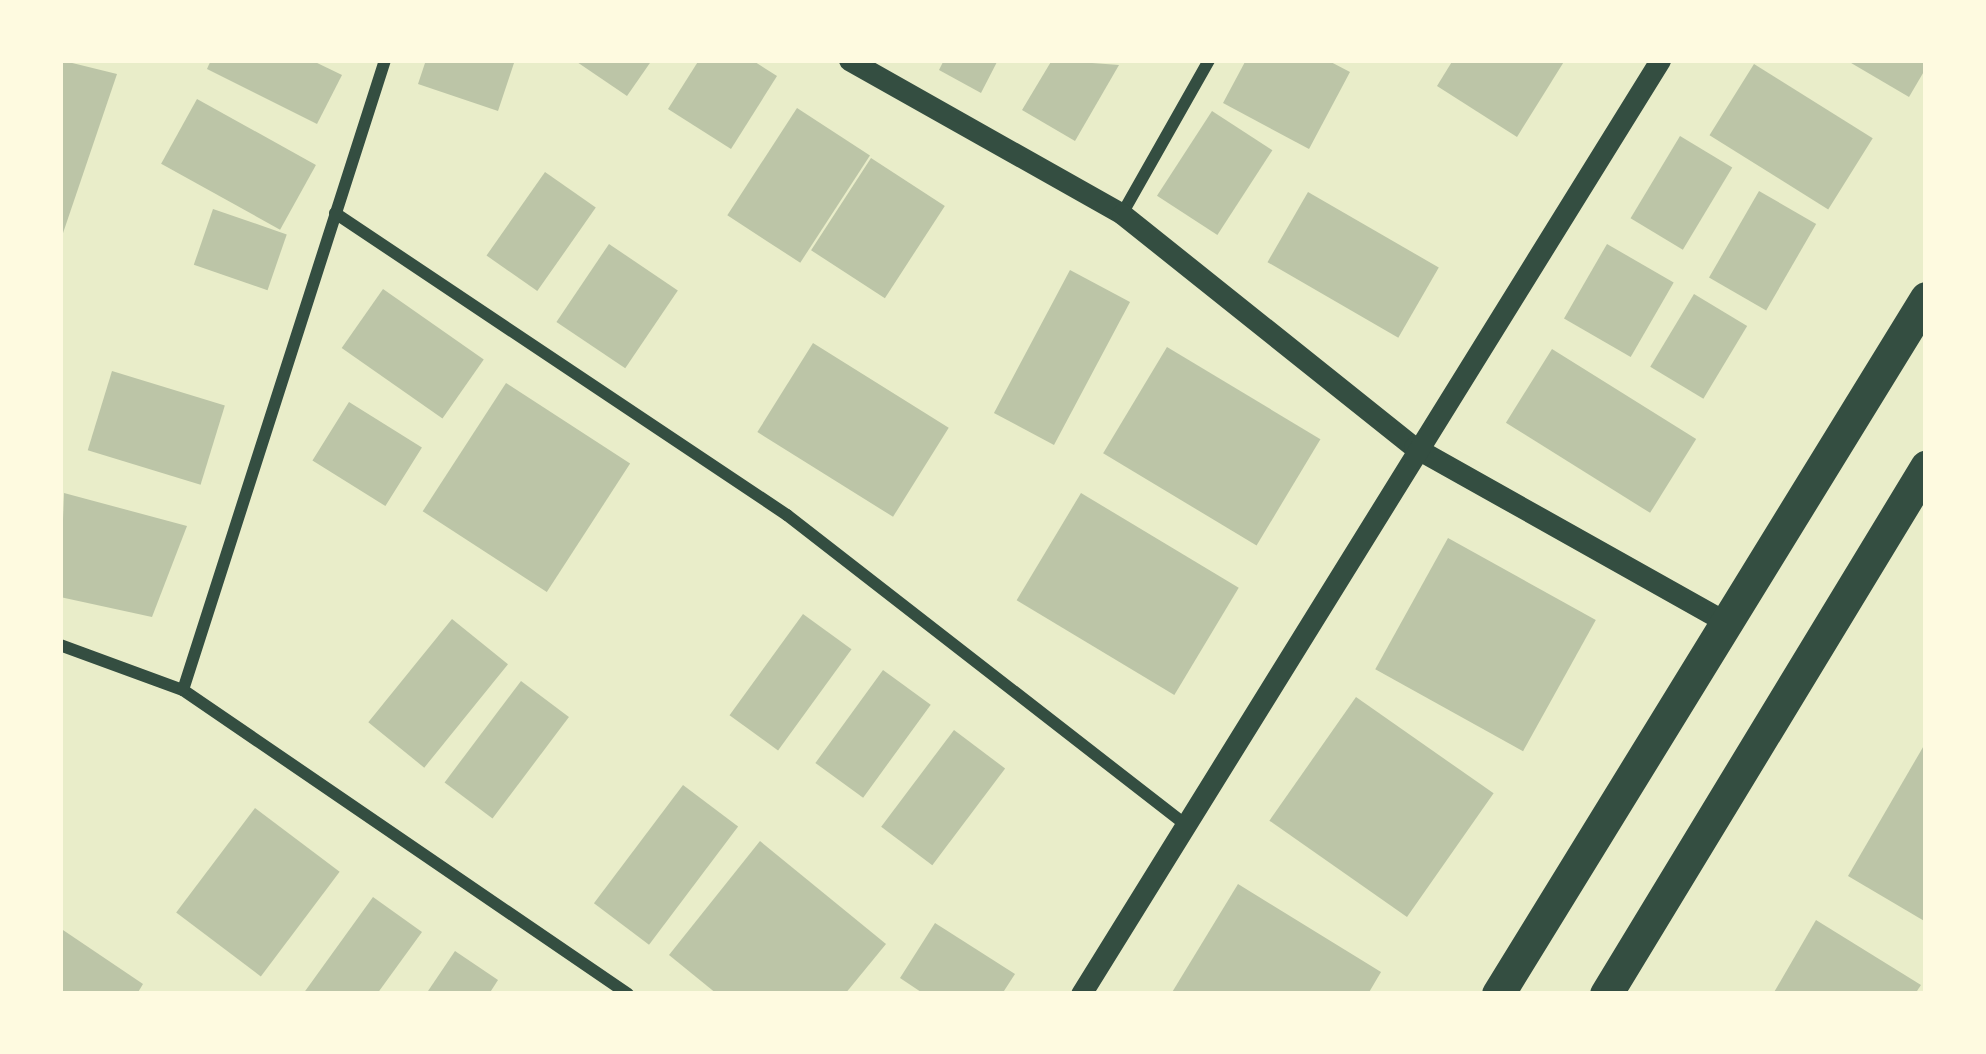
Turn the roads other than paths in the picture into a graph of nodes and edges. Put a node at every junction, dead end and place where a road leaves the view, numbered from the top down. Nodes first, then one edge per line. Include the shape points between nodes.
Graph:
1 (386, 60) edge
2 (849, 60) edge
3 (1209, 60) edge
4 (1660, 60) edge
5 (335, 213) junction
6 (1121, 214) junction
7 (1926, 298) edge
8 (1414, 447) junction
9 (1926, 467) edge
10 (1724, 621) junction
11 (60, 645) edge
12 (183, 690) junction
13 (1183, 823) junction
14 (628, 994) edge
15 (1081, 994) edge
16 (1498, 994) edge
17 (1606, 994) edge

1 - 5 street
2 - 6 street
3 - 6 street
4 - 8 street
5 - 12 street
5 - 13 street via 787,515
6 - 8 street
7 - 10 highway
8 - 10 street
8 - 13 street
9 - 17 highway
10 - 16 highway
11 - 12 street
12 - 14 street
13 - 15 street

